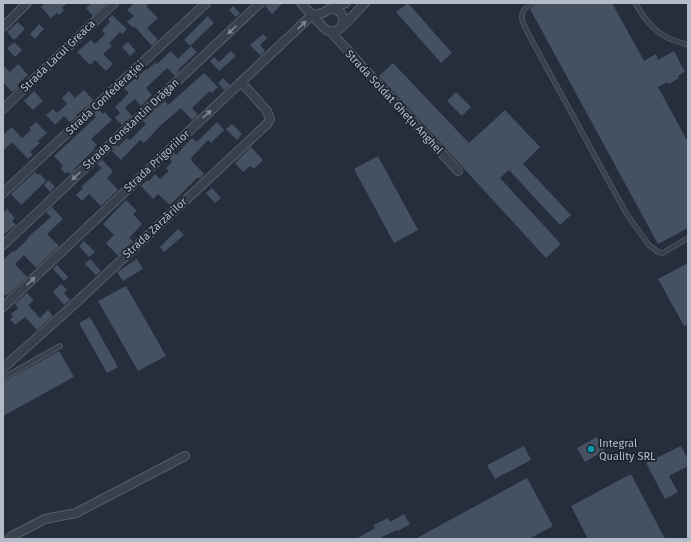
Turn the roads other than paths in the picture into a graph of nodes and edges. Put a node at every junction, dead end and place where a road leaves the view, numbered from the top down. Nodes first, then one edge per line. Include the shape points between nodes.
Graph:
1 (28, 3) edge
2 (114, 3) edge
3 (206, 3) edge
4 (260, 3) edge
5 (301, 3) edge
6 (346, 3) edge
7 (365, 3) edge
8 (532, 3) edge
9 (635, 3) edge
10 (333, 9) junction
11 (322, 14) junction
12 (312, 15) junction
13 (321, 25) junction
14 (342, 25) junction
15 (3, 26) edge
16 (330, 31) junction
17 (688, 45) edge
18 (241, 82) junction
19 (3, 109) edge
20 (458, 172) dead end
21 (3, 193) edge
22 (688, 238) edge
23 (3, 245) edge
24 (3, 307) edge
25 (60, 346) dead end
26 (3, 368) edge
27 (3, 378) edge
28 (185, 456) dead end
29 (9, 539) edge

1 - 15 street
2 - 19 street, Strada Lacul Greaca
3 - 21 street, Strada Confederației
4 -> 23 street, Strada Constantin Drăgan
5 - 12 street
6 - 10 street
7 - 14 street
8 - 22 lane via 526,6 521,18 626,213 649,245 658,252 663,253
9 - 17 lane via 654,29
10 - 11 street
10 - 14 street via 342,14
11 - 12 street
11 - 13 street
12 - 13 street
18 -> 12 street, Strada Prigoriilor
13 - 16 street
14 - 16 street via 337,30
16 - 20 street, Strada Soldat Ghețu Anghel
24 -> 18 street, Strada Prigoriilor
18 - 26 street, Strada Zarzărilor via 267,111 270,120 267,124
25 - 27 lane
28 - 29 street via 76,513 45,519

